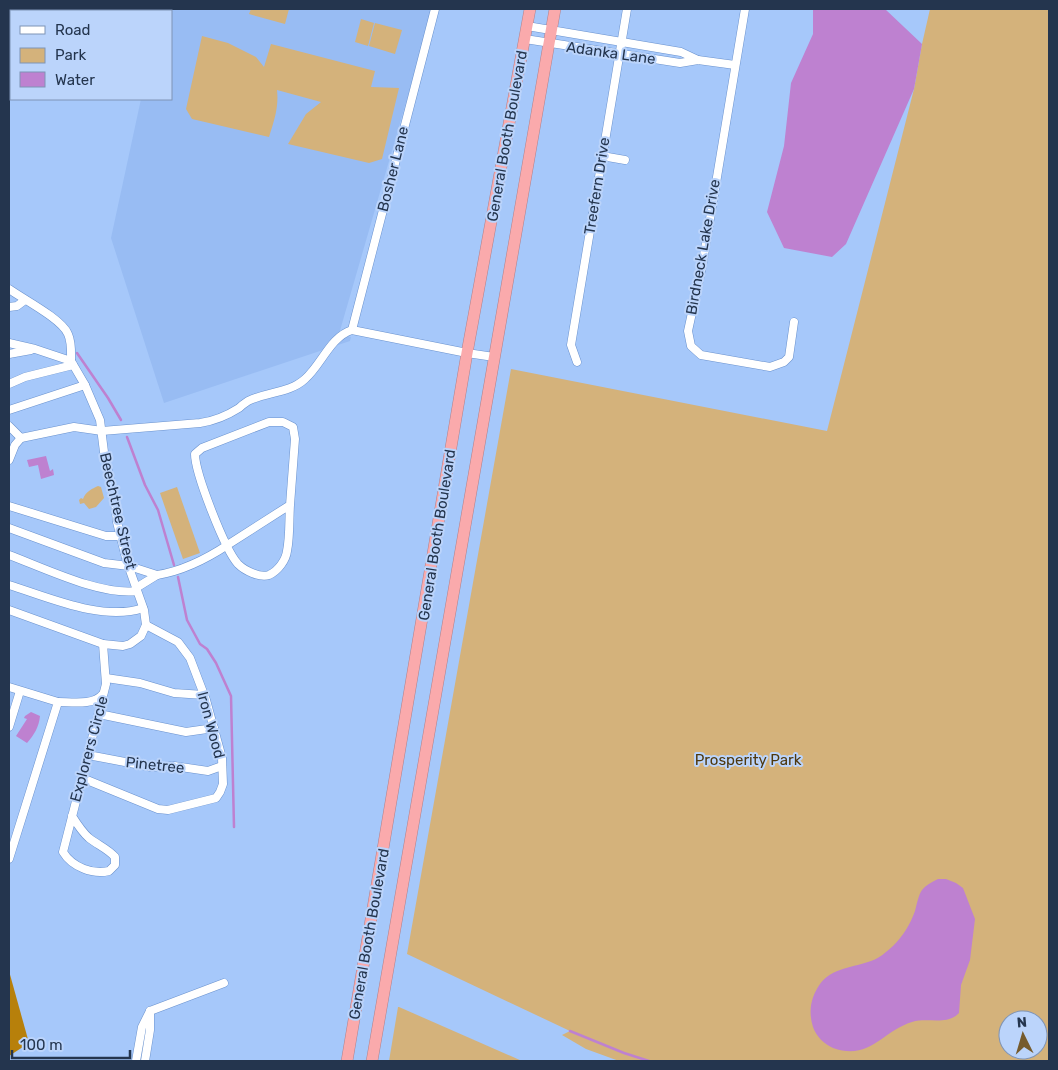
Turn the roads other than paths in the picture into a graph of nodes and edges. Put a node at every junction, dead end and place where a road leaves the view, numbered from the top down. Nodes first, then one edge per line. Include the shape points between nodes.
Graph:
1 (434, 9) edge
2 (530, 9) edge
3 (555, 9) edge
4 (627, 9) edge
5 (745, 9) edge
6 (527, 26) junction
7 (551, 30) junction
8 (525, 39) junction
9 (621, 42) junction
10 (548, 44) junction
11 (619, 54) junction
12 (698, 60) junction
13 (735, 65) junction
14 (602, 156) junction
15 (625, 160) dead end
16 (9, 290) edge
17 (26, 300) junction
18 (9, 307) edge
19 (794, 322) dead end
20 (352, 330) junction
21 (9, 343) edge
22 (35, 349) junction
23 (9, 354) edge
24 (467, 354) junction
25 (494, 357) junction
26 (577, 362) dead end
27 (72, 363) junction
28 (9, 384) edge
29 (85, 385) junction
30 (9, 410) edge
31 (9, 426) edge
32 (102, 431) junction
33 (21, 438) junction
34 (12, 443) edge
35 (9, 460) edge
36 (290, 505) junction
37 (9, 506) edge
38 (9, 528) edge
39 (121, 536) junction
40 (226, 547) junction
41 (9, 555) edge
42 (129, 566) junction
43 (157, 575) junction
44 (9, 585) edge
45 (137, 590) junction
46 (143, 608) junction
47 (9, 610) edge
48 (146, 625) junction
49 (103, 644) junction
50 (106, 678) junction
51 (9, 687) edge
52 (20, 690) junction
53 (104, 693) junction
54 (204, 695) junction
55 (58, 702) junction
56 (99, 714) junction
57 (9, 727) edge
58 (214, 728) junction
59 (88, 755) junction
60 (222, 766) junction
61 (82, 778) junction
62 (72, 816) junction
63 (9, 859) edge
64 (224, 983) dead end
65 (150, 1011) junction
66 (136, 1061) edge
67 (145, 1061) edge
68 (347, 1061) edge
69 (372, 1061) edge

1 - 20 street, Bosher Lane
2 - 6 highway, General Booth Boulevard
3 - 7 highway, General Booth Boulevard
4 - 9 street, Treefern Drive
5 - 13 street, Birdneck Lake Drive
6 - 7 street, Adanka Lane
6 - 8 highway, General Booth Boulevard
7 - 9 street, Adanka Lane
7 - 10 highway, General Booth Boulevard
8 - 10 street, Adanka Lane
8 - 24 highway, General Booth Boulevard
9 - 11 street, Treefern Drive
9 - 12 street, Adanka Lane via 681,52
10 - 11 street, Adanka Lane
10 - 25 highway, General Booth Boulevard
11 - 12 street, Adanka Lane via 680,63
11 - 14 street, Treefern Drive
12 - 13 street, Adanka Lane
13 - 19 street, Birdneck Lake Drive via 688,337 691,346 701,355 770,367 789,357
14 - 15 street
14 - 26 street, Treefern Drive via 571,345
16 - 17 street
17 - 18 street
17 - 27 street via 67,332
20 - 24 street
20 - 32 street via 338,338 306,379 296,386 247,401 213,421
21 - 22 street
22 - 23 street
22 - 27 street
24 - 25 street
24 - 68 highway, General Booth Boulevard
25 - 69 highway, General Booth Boulevard
27 - 28 street
27 - 29 street
29 - 30 street
29 - 32 street
31 - 33 street
32 - 33 street, Beechtree Street via 74,427
32 - 39 street, Beechtree Street
33 - 34 street
34 - 35 street
36 - 40 street
36 - 40 street via 287,553 279,568 269,575 257,575 239,565
36 - 40 street via 293,427 283,422 269,422 202,448 195,454 195,461
37 - 39 street via 106,536
38 - 42 street via 104,563
39 - 42 street, Beechtree Street
40 - 43 street via 198,562
41 - 45 street via 93,586 123,592
42 - 43 street
42 - 45 street, Beechtree Street
43 - 45 street
44 - 46 street via 99,611 123,613
45 - 46 street, Beechtree Street
46 - 48 street, Beechtree Street
47 - 49 street
48 - 49 street via 141,636 130,644
48 - 54 street, Iron Wood via 178,642 185,650
49 - 50 street, Explorers Circle
50 - 53 street, Explorers Circle
50 - 54 street via 140,683 174,694
51 - 52 street
52 - 55 street
52 - 57 street
53 - 55 street via 92,701
53 - 56 street, Explorers Circle
54 - 58 street, Iron Wood
55 - 63 street
56 - 58 street via 186,732
56 - 59 street, Explorers Circle
58 - 60 street, Iron Wood
59 - 60 street, Pinetree via 151,767 174,766 208,771
59 - 61 street, Explorers Circle
60 - 61 street, Iron Wood via 223,784 216,798 168,810 158,809
61 - 62 street, Explorers Circle
62 - 62 street, Explorers Circle via 88,838 115,857 109,871 93,872 67,860 63,852
64 - 65 street
65 - 66 street via 142,1027
65 - 67 street

